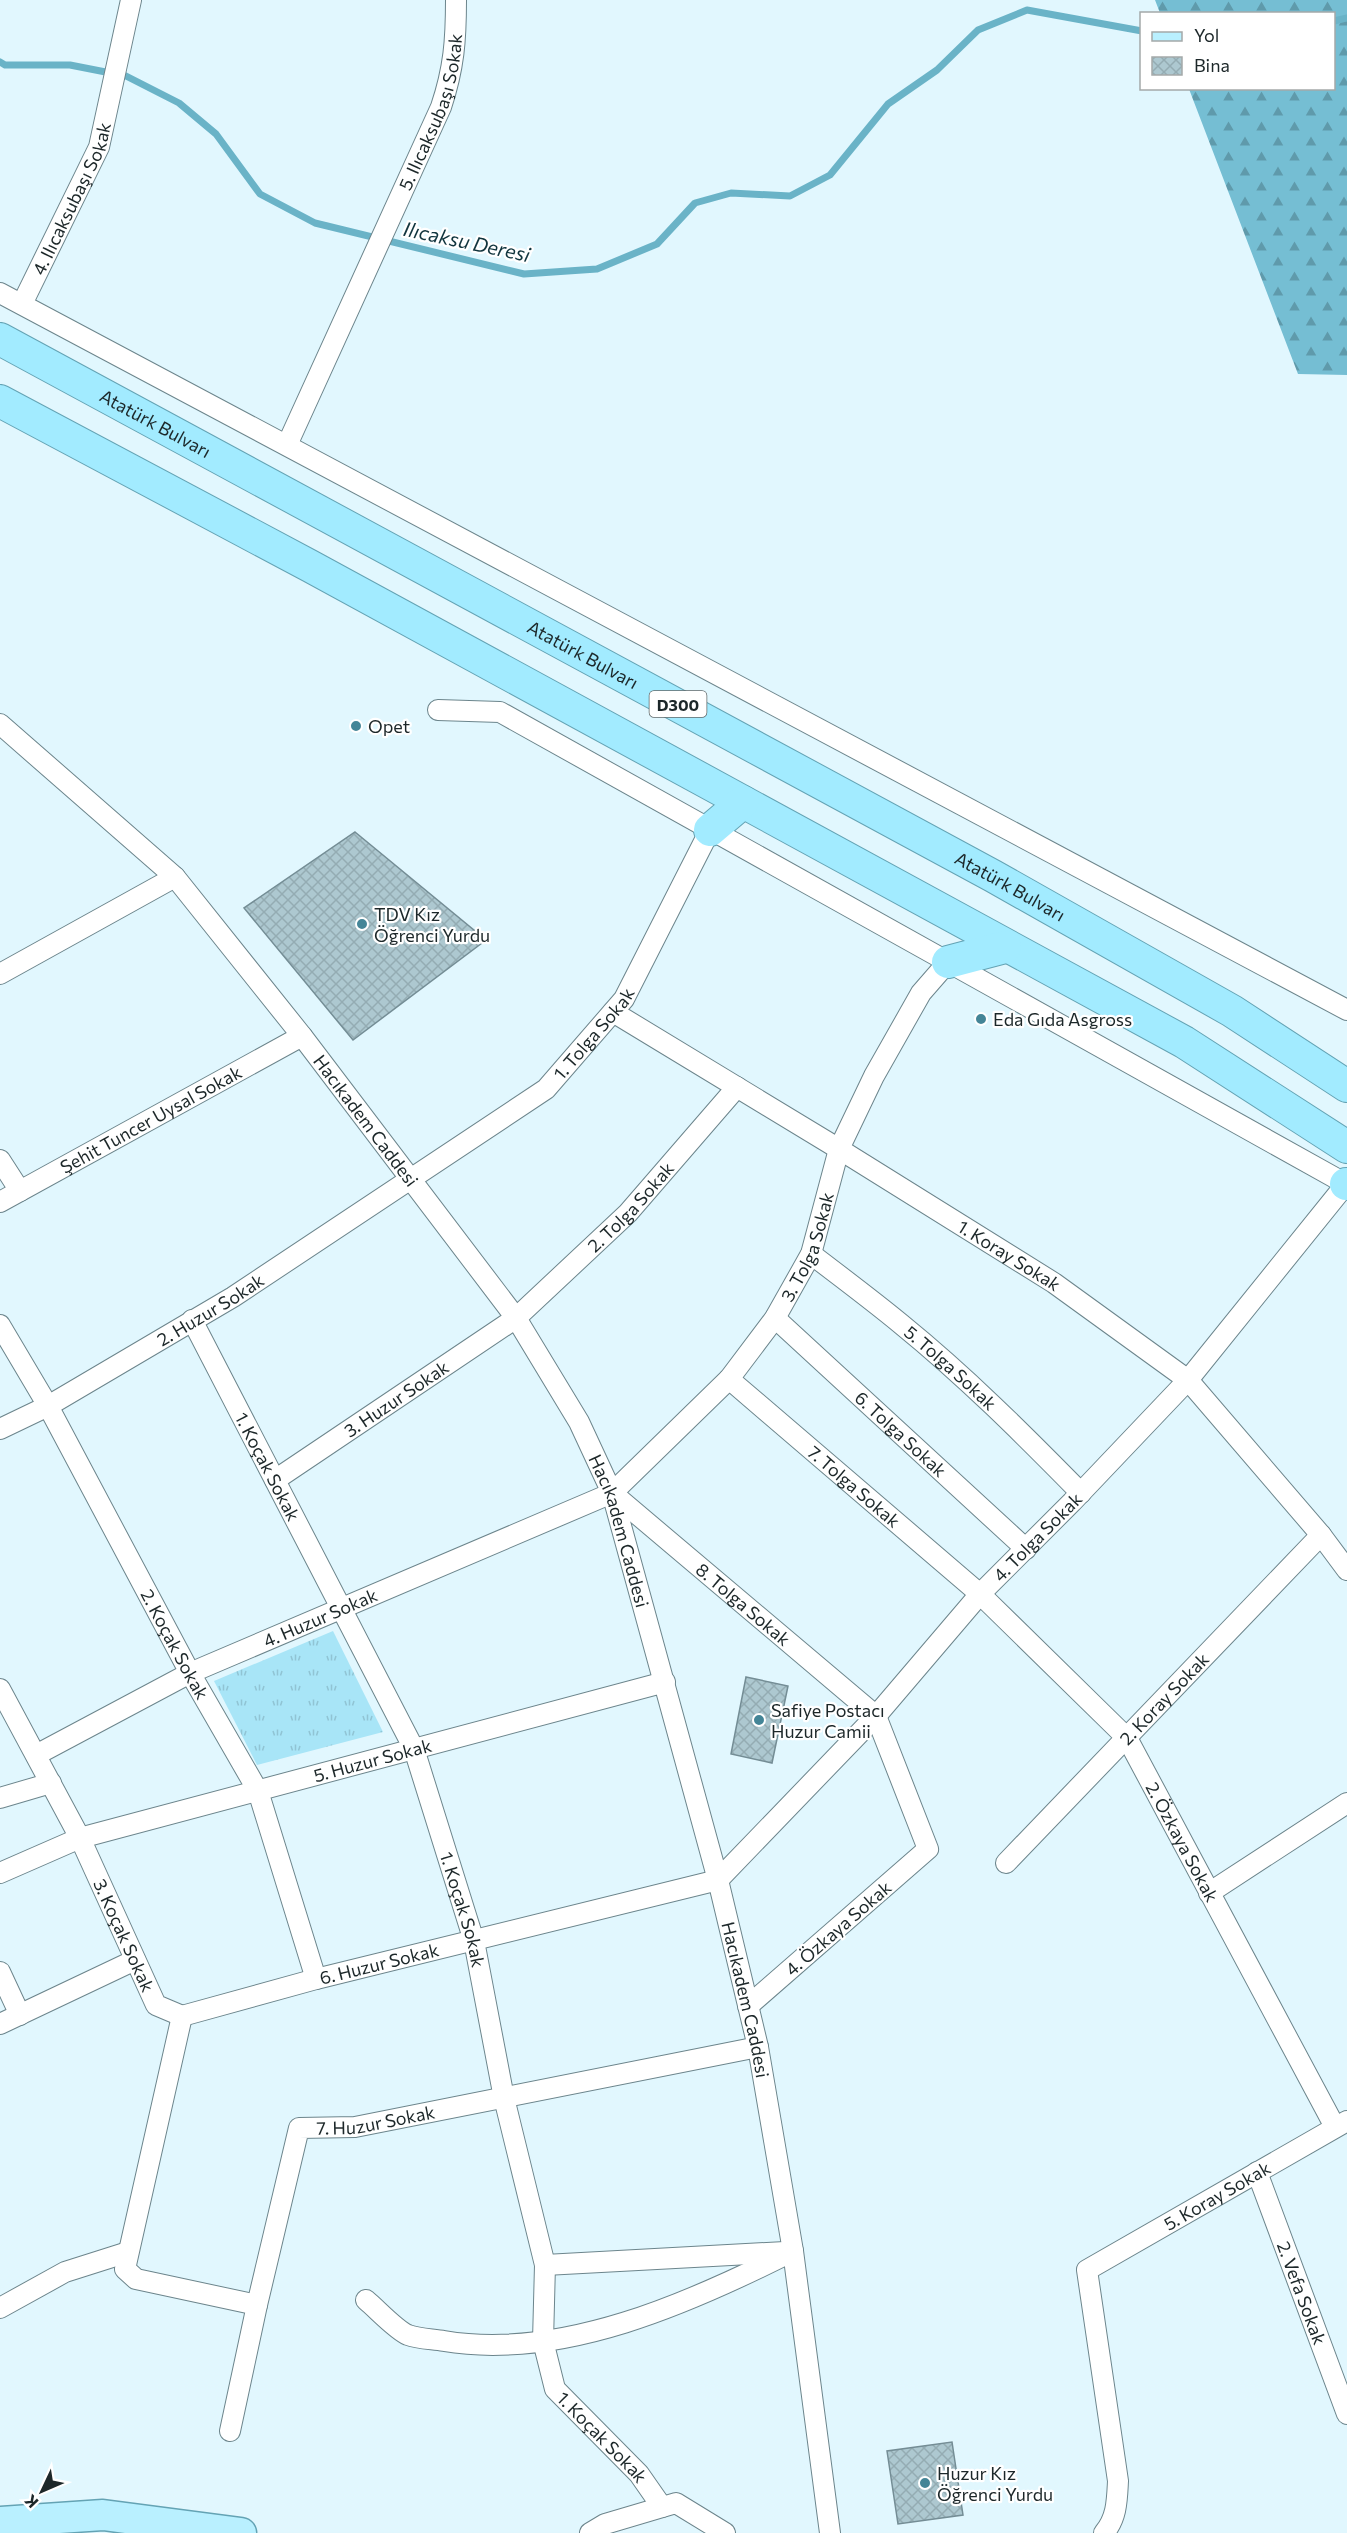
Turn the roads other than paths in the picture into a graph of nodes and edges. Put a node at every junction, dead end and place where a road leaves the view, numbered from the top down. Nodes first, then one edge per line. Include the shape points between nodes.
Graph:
1 (131, 0) edge
2 (456, 0) edge
3 (0, 293) edge
4 (22, 304) junction
5 (0, 339) edge
6 (0, 401) edge
7 (287, 445) junction
8 (438, 710) dead end
9 (0, 724) edge
10 (743, 802) junction
11 (710, 830) junction
12 (175, 877) junction
13 (1005, 947) junction
14 (948, 962) junction
15 (0, 974) edge
16 (1347, 1010) edge
17 (613, 1012) junction
18 (302, 1036) junction
19 (1347, 1086) edge
20 (737, 1087) junction
21 (1347, 1147) edge
22 (839, 1149) junction
23 (0, 1160) edge
24 (410, 1177) junction
25 (1347, 1184) edge
26 (20, 1191) junction
27 (0, 1202) edge
28 (811, 1254) junction
29 (516, 1318) junction
30 (775, 1318) junction
31 (192, 1320) junction
32 (0, 1325) edge
33 (729, 1379) junction
34 (1188, 1380) junction
35 (48, 1406) junction
36 (0, 1429) edge
37 (275, 1480) junction
38 (1081, 1492) junction
39 (612, 1493) junction
40 (1321, 1534) junction
41 (1026, 1549) junction
42 (1347, 1570) edge
43 (980, 1594) junction
44 (343, 1609) junction
45 (190, 1673) junction
46 (665, 1682) junction
47 (0, 1689) edge
48 (876, 1716) junction
49 (1127, 1738) junction
50 (414, 1749) junction
51 (36, 1755) junction
52 (51, 1783) junction
53 (258, 1791) junction
54 (0, 1798) edge
55 (1347, 1803) edge
56 (80, 1838) junction
57 (1006, 1863) dead end
58 (0, 1873) edge
59 (718, 1880) junction
60 (1209, 1893) junction
61 (474, 1941) junction
62 (135, 1960) junction
63 (0, 1972) edge
64 (316, 1979) junction
65 (748, 2006) junction
66 (20, 2015) junction
67 (182, 2016) junction
68 (0, 2025) edge
69 (758, 2047) junction
70 (504, 2098) junction
71 (1341, 2124) edge
72 (1257, 2172) junction
73 (793, 2251) junction
74 (128, 2252) junction
75 (545, 2265) junction
76 (366, 2300) dead end
77 (256, 2305) junction
78 (0, 2308) edge
79 (543, 2341) junction
80 (1347, 2414) edge
81 (230, 2431) dead end
82 (662, 2507) junction
83 (0, 2522) edge
84 (241, 2533) edge
85 (590, 2533) edge
86 (725, 2533) edge
87 (830, 2533) edge
88 (1104, 2533) edge

1 - 4 street, 4. Ilıcaksubaşı Sokak via 99,147
2 - 7 street, 5. Ilıcaksubaşı Sokak via 452,76 441,107
3 - 4 street
4 - 7 street
5 - 19 highway, Atatürk Bulvarı / D300 via 993,876 1232,1011
6 - 10 highway
7 - 16 street
8 - 11 street via 500,712
9 - 12 street, Hacıkadem Caddesi
10 - 11 highway
10 - 13 highway
11 - 14 street
11 - 17 street, 1. Tolga Sokak via 624,999
12 - 15 street
12 - 18 street, Hacıkadem Caddesi
13 - 14 highway
13 - 21 highway via 1184,1042
14 - 22 street, 3. Tolga Sokak via 921,993
14 - 25 street
17 - 20 street, 1. Koray Sokak
17 - 24 street, 1. Tolga Sokak via 546,1089
18 - 24 street, Hacıkadem Caddesi
18 - 26 street, Şehit Tuncer Uysal Sokak
20 - 22 street, 1. Koray Sokak
20 - 29 street, 2. Tolga Sokak via 628,1213
22 - 28 street, 3. Tolga Sokak
22 - 34 street, 1. Koray Sokak via 1054,1283
23 - 26 street
24 - 29 street, Hacıkadem Caddesi
24 - 31 street, 2. Huzur Sokak via 233,1297
25 - 34 street, 4. Tolga Sokak
26 - 27 street, Şehit Tuncer Uysal Sokak
28 - 30 street, 3. Tolga Sokak
28 - 38 street, 5. Tolga Sokak via 955,1370
29 - 37 street, 3. Huzur Sokak
29 - 39 street, Hacıkadem Caddesi via 579,1422
30 - 33 street, 3. Tolga Sokak
30 - 41 street, 6. Tolga Sokak
31 - 35 street, 2. Huzur Sokak
31 - 37 street, 1. Koçak Sokak
32 - 35 street, 2. Koçak Sokak
33 - 39 street, 3. Tolga Sokak
33 - 43 street, 7. Tolga Sokak
34 - 38 street, 4. Tolga Sokak
34 - 40 street, 1. Koray Sokak
35 - 36 street, 2. Huzur Sokak
35 - 45 street, 2. Koçak Sokak
37 - 44 street, 1. Koçak Sokak
38 - 41 street, 4. Tolga Sokak
39 - 44 street, 4. Huzur Sokak
39 - 46 street, Hacıkadem Caddesi
39 - 48 street, 8. Tolga Sokak
40 - 42 street, 1. Koray Sokak
40 - 49 street, 2. Koray Sokak
41 - 43 street, 4. Tolga Sokak
43 - 48 street, 4. Tolga Sokak
43 - 49 street, 2. Özkaya Sokak
44 - 45 street, 4. Huzur Sokak
44 - 50 street, 1. Koçak Sokak
45 - 51 street, 4. Huzur Sokak
45 - 53 street, 2. Koçak Sokak
46 - 50 street, 5. Huzur Sokak
46 - 59 street, Hacıkadem Caddesi
47 - 51 street, 3. Koçak Sokak
48 - 59 street, 4. Tolga Sokak
48 - 65 street, 4. Özkaya Sokak via 928,1849
49 - 57 street, 2. Koray Sokak
49 - 60 street, 2. Özkaya Sokak
50 - 53 street, 5. Huzur Sokak
50 - 61 street, 1. Koçak Sokak
51 - 52 street, 3. Koçak Sokak
52 - 54 street
52 - 56 street, 3. Koçak Sokak
53 - 56 street, 5. Huzur Sokak
53 - 64 street, 2. Koçak Sokak
55 - 60 street
56 - 58 street, 5. Huzur Sokak
56 - 62 street, 3. Koçak Sokak
59 - 61 street, 6. Huzur Sokak
59 - 65 street, Hacıkadem Caddesi
60 - 71 street, 2. Özkaya Sokak
61 - 64 street, 6. Huzur Sokak
61 - 70 street, 1. Koçak Sokak
62 - 66 street
62 - 67 street, 3. Koçak Sokak via 156,2005
63 - 66 street
64 - 67 street, 6. Huzur Sokak
65 - 69 street, Hacıkadem Caddesi
66 - 68 street
67 - 74 street
69 - 70 street, 7. Huzur Sokak
69 - 73 street, Hacıkadem Caddesi
70 - 75 street, 1. Koçak Sokak
70 - 77 street, 7. Huzur Sokak via 355,2127 298,2128
71 - 72 street, 5. Koray Sokak
72 - 80 street, 2. Vefa Sokak
72 - 88 street, 5. Koray Sokak via 1087,2270 1118,2481 1117,2507
73 - 75 street
73 - 79 street via 718,2289 637,2320
73 - 87 street, Hacıkadem Caddesi
74 - 77 street via 125,2269 136,2279
74 - 78 street via 65,2272
75 - 79 street, 1. Koçak Sokak
76 - 79 street via 407,2334 468,2345
77 - 81 street, 7. Huzur Sokak
79 - 82 street, 1. Koçak Sokak via 555,2389 639,2474
82 - 85 street via 605,2524
82 - 86 street via 676,2503
83 - 84 main road via 102,2515

